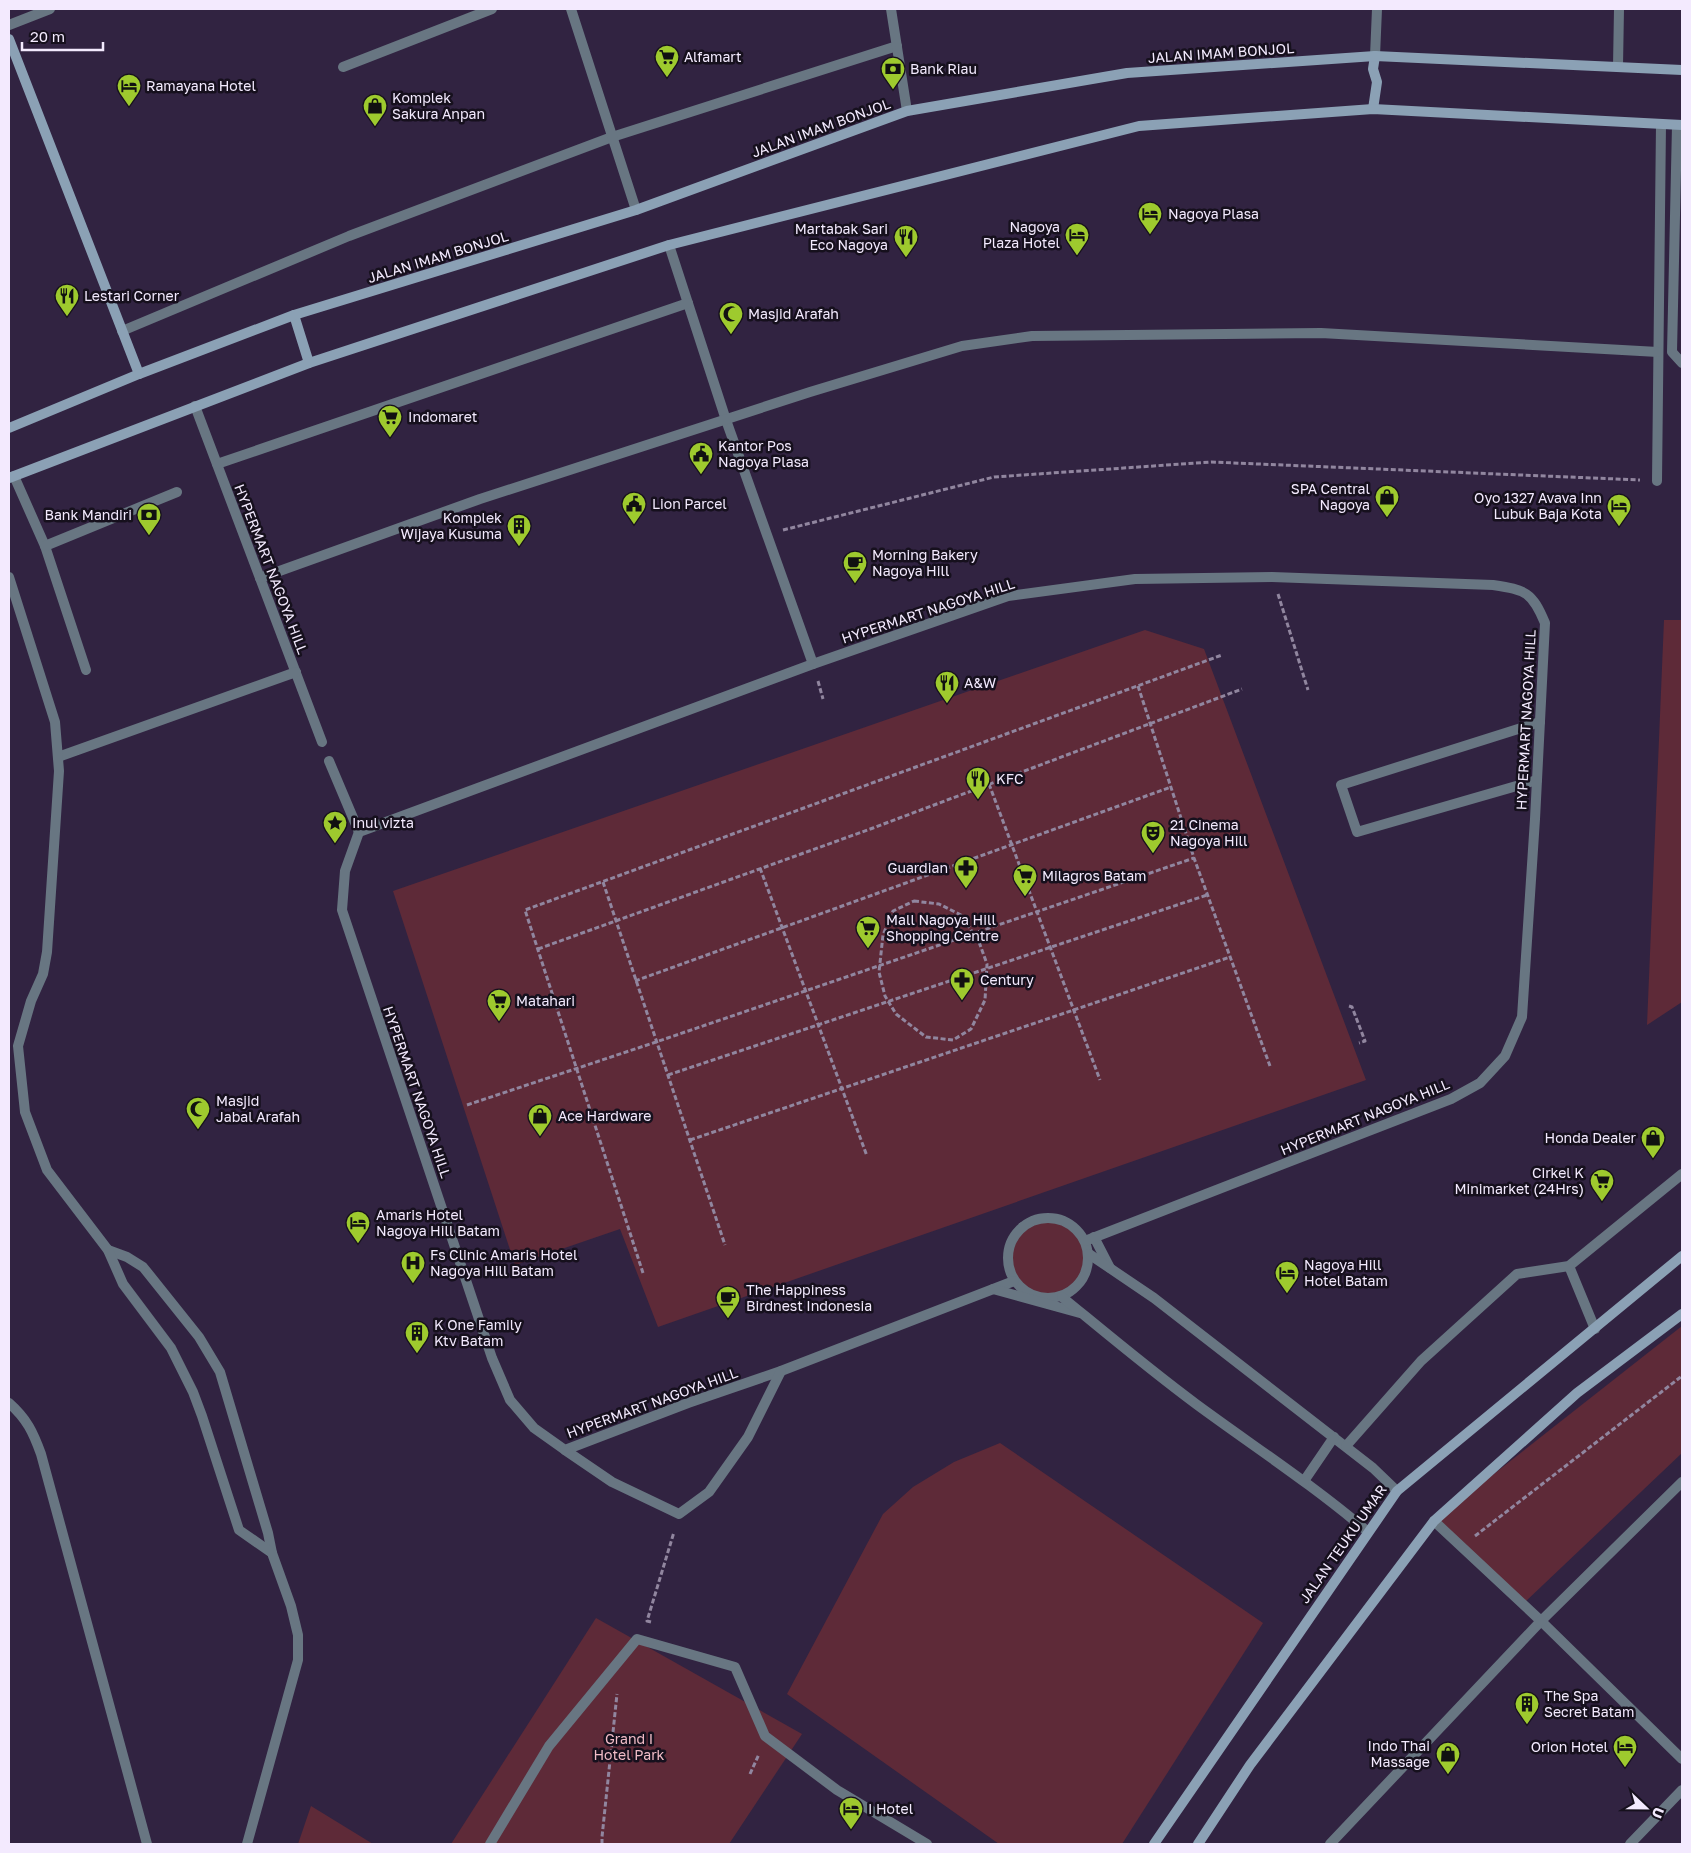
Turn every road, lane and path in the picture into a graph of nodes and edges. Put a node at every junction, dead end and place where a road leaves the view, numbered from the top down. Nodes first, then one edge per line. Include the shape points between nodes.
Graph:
1 (50, 9) edge
2 (492, 9) edge
3 (571, 9) edge
4 (891, 9) edge
5 (1377, 9) edge
6 (1619, 9) edge
7 (9, 25) edge
8 (9, 39) edge
9 (897, 46) junction
10 (1375, 56) junction
11 (1618, 66) junction
12 (343, 67) dead end
13 (1682, 70) edge
14 (1373, 109) junction
15 (907, 111) junction
16 (1661, 124) junction
17 (1680, 125) edge
18 (612, 137) junction
19 (636, 210) junction
20 (669, 245) junction
21 (688, 304) junction
22 (294, 315) junction
23 (122, 331) junction
24 (1658, 352) junction
25 (309, 363) junction
26 (1682, 363) edge
27 (139, 374) junction
28 (194, 406) junction
29 (726, 420) junction
30 (9, 428) edge
31 (217, 464) junction
32 (12, 477) edge
33 (1657, 481) joint
34 (177, 492) dead end
35 (766, 534) junction
36 (45, 546) junction
37 (9, 577) edge
38 (1272, 577) junction
39 (260, 578) junction
40 (1222, 655) dead end
41 (813, 664) junction
42 (86, 670) dead end
43 (296, 672) junction
44 (1138, 686) junction
45 (1242, 689) dead end
46 (1308, 690) dead end
47 (1540, 722) junction
48 (1150, 724) junction
49 (322, 742) dead end
50 (58, 757) junction
51 (329, 761) dead end
52 (1537, 780) junction
53 (989, 784) junction
54 (1170, 787) junction
55 (359, 832) junction
56 (1011, 845) junction
57 (1194, 858) junction
58 (760, 868) junction
59 (603, 882) junction
60 (1207, 895) junction
61 (1037, 912) junction
62 (616, 920) junction
63 (782, 928) junction
64 (973, 934) junction
65 (1050, 947) junction
66 (538, 948) junction
67 (1230, 957) junction
68 (880, 966) junction
69 (987, 968) junction
70 (635, 982) junction
71 (806, 991) junction
72 (888, 1001) junction
73 (1345, 1009) dead end
74 (1074, 1010) junction
75 (818, 1025) junction
76 (656, 1042) junction
77 (1358, 1043) dead end
78 (1270, 1066) dead end
79 (577, 1069) junction
80 (668, 1075) junction
81 (1100, 1080) dead end
82 (842, 1089) junction
83 (467, 1105) dead end
84 (690, 1140) junction
85 (867, 1156) dead end
86 (1682, 1174) edge
87 (1089, 1239) junction
88 (725, 1245) dead end
89 (108, 1250) junction
90 (1089, 1254) junction
91 (1682, 1256) edge
92 (1569, 1266) junction
93 (1111, 1270) junction
94 (643, 1273) dead end
95 (1014, 1281) junction
96 (993, 1289) junction
97 (1062, 1297) junction
98 (1083, 1314) junction
99 (1682, 1314) edge
100 (1595, 1329) junction
101 (781, 1372) junction
102 (1682, 1376) edge
103 (9, 1403) edge
104 (1334, 1437) junction
105 (1346, 1446) junction
106 (565, 1450) junction
107 (1304, 1481) junction
108 (1682, 1482) edge
109 (1396, 1491) junction
110 (1434, 1521) junction
111 (1368, 1532) junction
112 (1462, 1546) junction
113 (272, 1554) junction
114 (647, 1621) dead end
115 (1540, 1621) junction
116 (642, 1628) dead end
117 (618, 1691) dead end
118 (1682, 1759) edge
119 (1682, 1790) edge
120 (147, 1844) edge
121 (247, 1844) edge
122 (490, 1844) edge
123 (602, 1844) edge
124 (927, 1844) edge
125 (1154, 1844) edge
126 (1198, 1844) edge
127 (1330, 1844) edge
128 (1630, 1844) edge

1 - 7 street
2 - 12 street
3 - 18 street
4 - 9 street
5 - 10 street
6 - 11 street
8 - 23 main road
9 - 15 street
9 - 18 street
10 - 11 main road, JALAN IMAM BONJOL
10 - 14 main road via 1373,69 1377,82
10 - 15 main road, JALAN IMAM BONJOL via 1127,73
11 - 13 main road, JALAN IMAM BONJOL
14 - 16 main road
14 - 20 main road via 1139,126
15 - 19 main road, JALAN IMAM BONJOL
16 - 17 main road
16 - 24 street
17 - 26 street via 1672,352
18 - 19 street
18 - 23 street via 349,236
19 - 22 main road, JALAN IMAM BONJOL
20 - 21 street
20 - 25 main road
21 - 29 street
21 - 31 street
22 - 25 main road
22 - 27 main road, JALAN IMAM BONJOL
23 - 27 main road
24 - 29 street via 1321,333 1032,336 962,346
24 - 33 street
25 - 28 main road
27 - 30 main road, JALAN IMAM BONJOL
28 - 31 street, HYPERMART NAGOYA HILL
28 - 32 main road
29 - 35 street
29 - 39 street via 480,499
31 - 39 street, HYPERMART NAGOYA HILL
32 - 36 street
33 - 35 path via 1211,462 994,478
34 - 36 street
35 - 41 street
36 - 42 street
37 - 50 street via 55,722
38 - 41 street, HYPERMART NAGOYA HILL via 1135,579 1008,596
38 - 46 path
38 - 47 street, HYPERMART NAGOYA HILL via 1493,585 1518,589 1536,602 1544,623
39 - 43 street, HYPERMART NAGOYA HILL
40 - 44 path
41 - 55 street, HYPERMART NAGOYA HILL
43 - 49 street, HYPERMART NAGOYA HILL
43 - 50 street
44 - 48 path
44 - 59 path
45 - 48 path
47 - 52 street, HYPERMART NAGOYA HILL
47 - 52 street via 1341,785 1357,832
48 - 53 path
48 - 54 path
50 - 89 street via 47,952 43,974 18,1046 25,1112 47,1170
51 - 55 street
52 - 87 street, HYPERMART NAGOYA HILL via 1522,1016 1505,1056 1480,1083 1451,1099
53 - 56 path
53 - 58 path
54 - 56 path
54 - 57 path
55 - 106 street, HYPERMART NAGOYA HILL via 345,871 342,910 492,1358 510,1400 534,1428
56 - 61 path
56 - 63 path
57 - 60 path
57 - 61 path
58 - 62 path
58 - 63 path
59 - 62 path
59 - 66 path via 525,910
60 - 65 path
60 - 67 path
61 - 64 path
61 - 65 path
62 - 66 path
62 - 70 path
63 - 70 path
63 - 71 path
64 - 68 path
64 - 68 path via 961,915 939,904 914,901 893,911 883,935
64 - 69 path via 979,942
65 - 69 path
65 - 74 path
66 - 79 path
67 - 74 path
67 - 78 path
68 - 71 path
68 - 72 path
69 - 72 path
69 - 72 path via 986,1000 971,1029 953,1040 926,1037 896,1014
70 - 76 path
71 - 75 path
71 - 76 path
72 - 75 path
73 - 77 path via 1351,1006 1365,1041
74 - 81 path
74 - 82 path
75 - 80 path
75 - 82 path
76 - 79 path
76 - 80 path
79 - 83 path
79 - 94 path
80 - 84 path
82 - 84 path
82 - 85 path
84 - 88 path
86 - 92 street
87 - 90 street
87 - 93 street
87 - 95 street via 1057,1218 1032,1220 1021,1225 1008,1252 1007,1262
89 - 113 street via 123,1284 171,1348 193,1392 239,1530
89 - 113 street via 143,1267 199,1337 220,1372
90 - 93 street
90 - 97 street via 1088,1268 1082,1280
91 - 100 main road, JALAN TEUKU UMAR
92 - 100 street
92 - 105 street via 1517,1274 1421,1362
93 - 104 street via 1154,1298
95 - 96 street, HYPERMART NAGOYA HILL
95 - 97 street via 1035,1297
96 - 98 street
96 - 101 street, HYPERMART NAGOYA HILL
97 - 98 street
98 - 107 street via 1196,1404
99 - 110 main road via 1577,1393
100 - 109 main road, JALAN TEUKU UMAR
101 - 106 street, HYPERMART NAGOYA HILL
101 - 106 street via 748,1436 709,1492 679,1514 612,1482
102 - 112 path
103 - 120 street via 29,1425 41,1454
104 - 105 street
104 - 107 street
105 - 109 street
107 - 111 street
108 - 115 street
109 - 111 main road, JALAN TEUKU UMAR
110 - 112 street
110 - 126 main road via 1250,1766
111 - 125 main road, JALAN TEUKU UMAR
112 - 115 street
113 - 121 street via 291,1606 298,1635 298,1660
114 - 116 path
115 - 118 street
115 - 127 street
117 - 123 path
119 - 128 street
122 - 124 street via 549,1746 637,1639 735,1667 765,1736 837,1790

